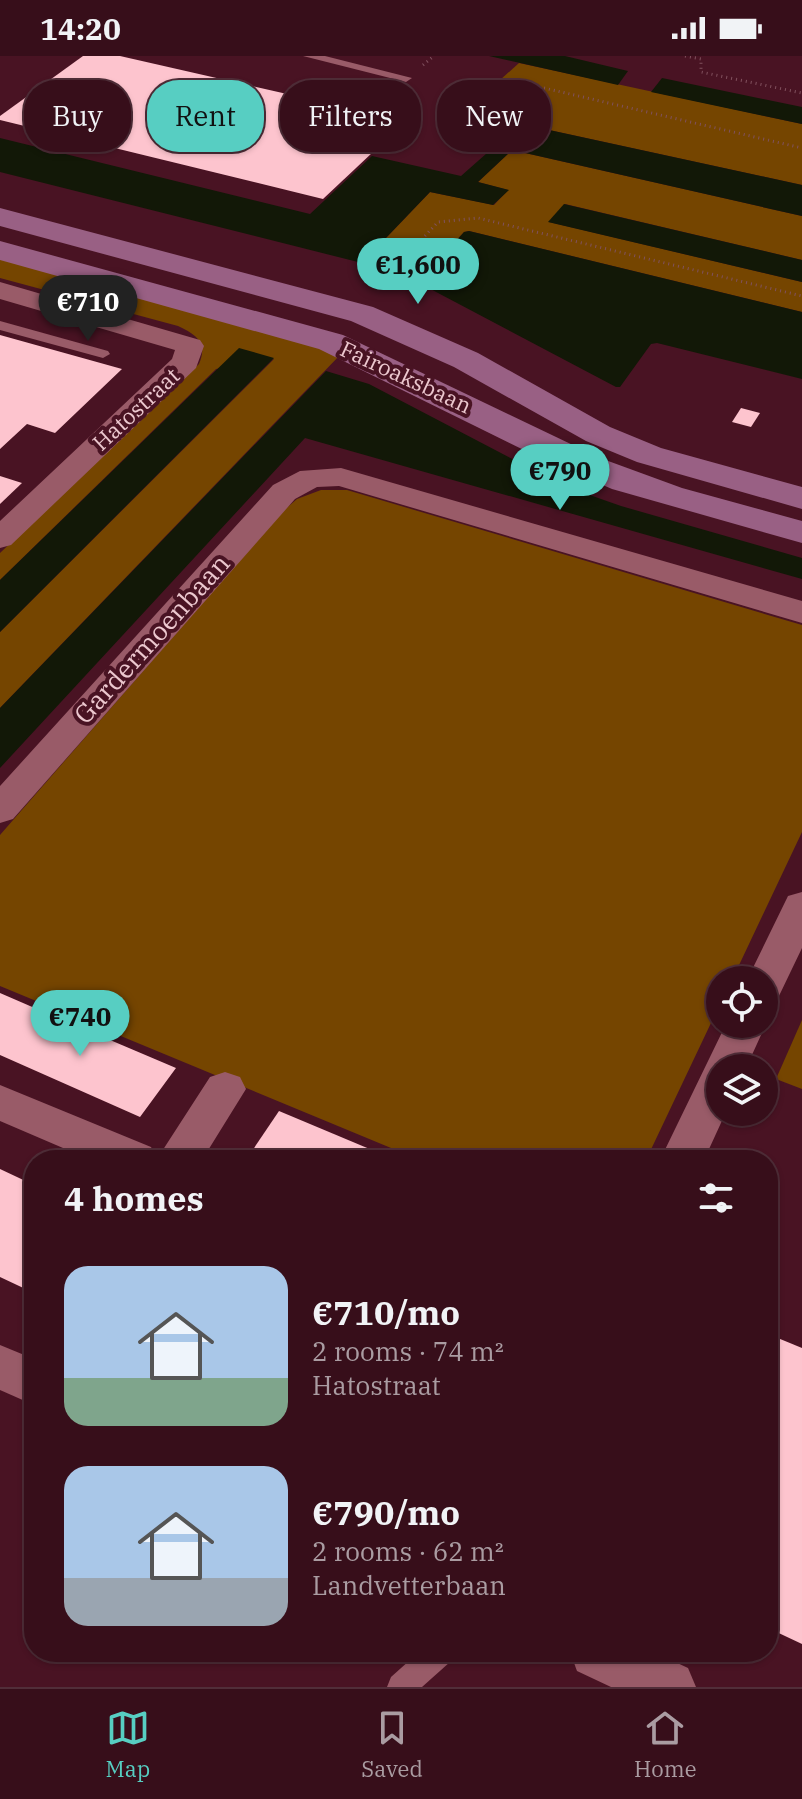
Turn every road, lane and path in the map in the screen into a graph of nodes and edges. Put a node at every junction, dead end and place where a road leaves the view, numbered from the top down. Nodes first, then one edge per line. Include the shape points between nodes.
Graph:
1 (309, 56) edge
2 (685, 56) edge
3 (406, 78) dead end
4 (551, 90) edge
5 (802, 93) edge
6 (802, 148) edge
7 (0, 217) edge
8 (0, 250) edge
9 (0, 290) edge
10 (368, 293) dead end
11 (802, 296) edge
12 (0, 325) edge
13 (103, 354) dead end
14 (802, 498) edge
15 (802, 532) edge
16 (0, 538) edge
17 (802, 612) edge
18 (0, 810) edge
19 (802, 906) edge
20 (774, 966) edge
21 (225, 1089) dead end
22 (0, 1102) edge
23 (706, 1109) edge
24 (113, 1150) edge
25 (185, 1150) edge
26 (687, 1150) edge
27 (429, 1662) edge
28 (617, 1662) edge
29 (401, 1687) edge
30 (669, 1687) edge

1 - 3 lane
2 - 5 path via 701,59 701,72
4 - 6 path
7 - 14 main road, Fairoaksbaan via 362,314 466,360 598,434 649,455
8 - 15 main road, Fairoaksbaan via 299,331 378,362 625,481
9 - 16 street, Hatostraat via 190,346 186,362
10 - 11 path via 385,282 438,222 478,218
12 - 13 lane
17 - 18 street, Gardermoenbaan via 341,477 311,478 284,492
19 - 20 street
21 - 25 street
22 - 24 street
23 - 26 street
27 - 29 lane
28 - 30 street

